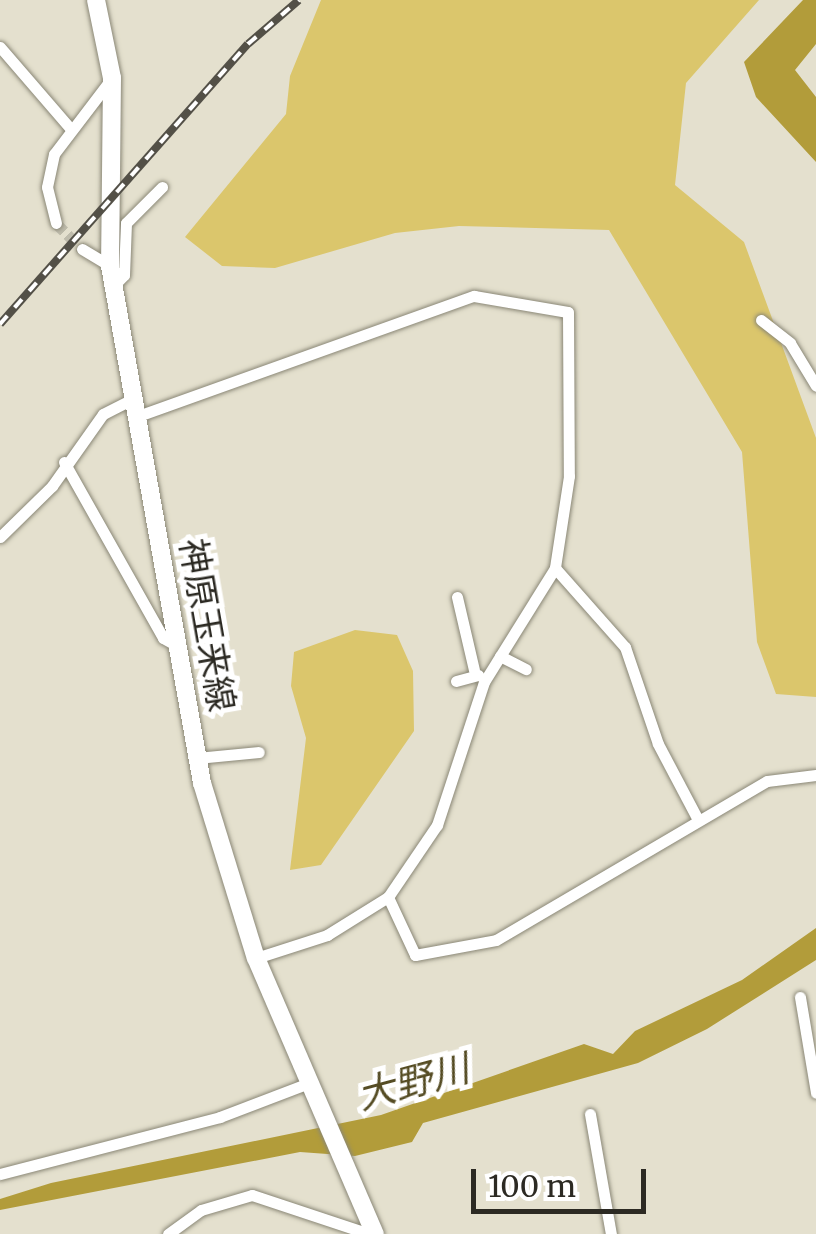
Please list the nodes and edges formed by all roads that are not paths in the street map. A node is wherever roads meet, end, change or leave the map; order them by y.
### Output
1 (96, 0) edge
2 (0, 47) edge
3 (112, 78) junction
4 (69, 127) junction
5 (162, 188) dead end
6 (56, 222) tunnel mouth
7 (82, 250) tunnel mouth
8 (110, 266) junction
9 (114, 286) junction
10 (761, 320) dead end
11 (816, 386) edge
12 (136, 407) junction
13 (64, 462) junction
14 (0, 537) edge
15 (555, 568) junction
16 (456, 597) dead end
17 (179, 648) junction
18 (500, 656) junction
19 (526, 669) dead end
20 (474, 670) junction
21 (456, 681) dead end
22 (484, 682) junction
23 (259, 752) dead end
24 (198, 758) junction
25 (816, 775) edge
26 (698, 820) junction
27 (388, 897) junction
28 (256, 958) junction
29 (800, 997) dead end
30 (311, 1082) junction
31 (816, 1093) edge
32 (590, 1114) dead end
33 (0, 1174) edge
34 (168, 1234) edge
35 (372, 1234) edge
36 (611, 1234) edge

1 - 3 main road, 神原玉来線
2 - 4 street
3 - 4 street
3 - 8 main road, 神原玉来線
4 - 6 street
5 - 9 street
7 - 8 street
8 - 9 main road, 神原玉来線
9 - 12 main road, 神原玉来線
10 - 11 street
12 - 13 street
12 - 15 street
12 - 17 main road, 神原玉来線
13 - 14 street
13 - 17 street
15 - 18 street
15 - 26 street
16 - 20 street
17 - 24 main road, 神原玉来線
18 - 19 street
18 - 22 street
20 - 21 street
20 - 22 street
22 - 27 street
23 - 24 street
24 - 28 main road, 神原玉来線
25 - 26 street
26 - 27 street
27 - 28 street
28 - 30 main road, 神原玉来線
29 - 31 street
30 - 33 street
30 - 35 main road, 神原玉来線
32 - 36 street
34 - 35 street

